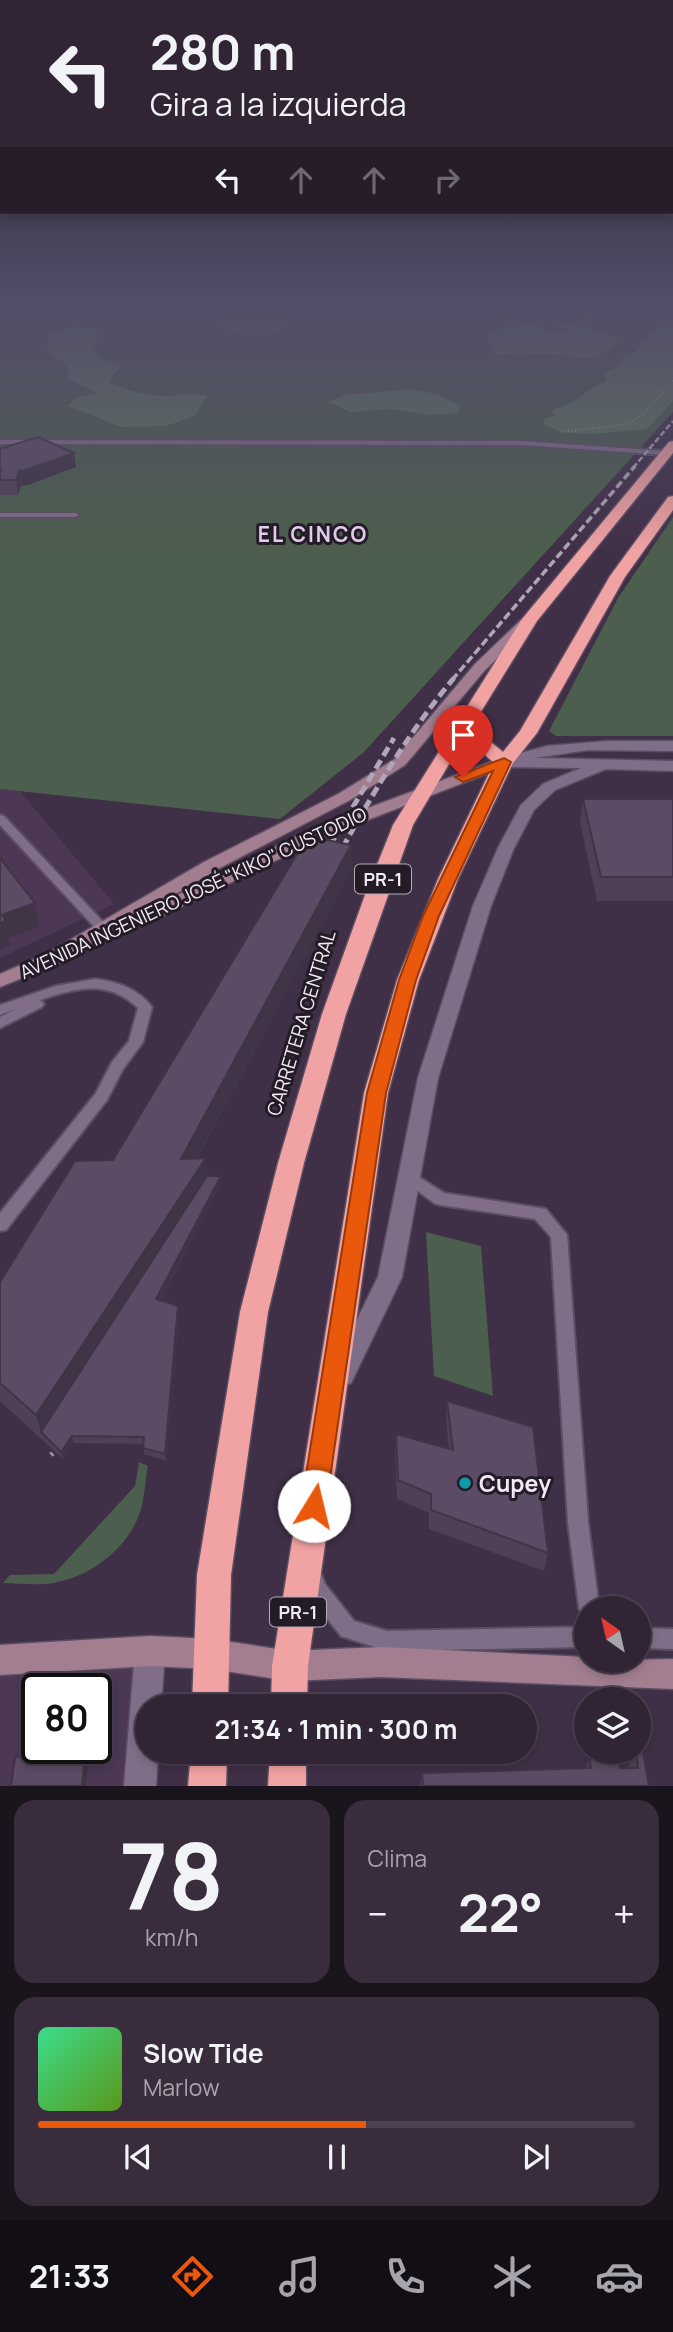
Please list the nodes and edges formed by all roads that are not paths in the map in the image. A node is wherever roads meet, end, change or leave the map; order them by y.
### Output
1 (0, 442) edge
2 (670, 449) edge
3 (673, 500) edge
4 (0, 515) edge
5 (75, 515) dead end
6 (530, 619) junction
7 (465, 724) junction
8 (673, 746) edge
9 (504, 762) junction
10 (607, 763) junction
11 (673, 766) edge
12 (421, 793) junction
13 (0, 818) edge
14 (103, 929) junction
15 (52, 959) junction
16 (0, 981) edge
17 (62, 990) junction
18 (0, 1010) edge
19 (0, 1023) edge
20 (411, 1178) junction
21 (0, 1225) edge
22 (330, 1400) junction
23 (306, 1559) junction
24 (587, 1596) edge
25 (574, 1637) edge
26 (651, 1638) edge
27 (673, 1639) edge
28 (150, 1651) junction
29 (212, 1654) junction
30 (0, 1660) edge
31 (290, 1666) junction
32 (673, 1674) edge
33 (210, 1694) edge
34 (289, 1694) edge
35 (208, 1764) edge
36 (288, 1764) edge
37 (140, 1786) edge
38 (207, 1786) edge
39 (287, 1786) edge

1 - 2 lane
2 - 6 highway, CARRETERA CENTRAL / PR-1
3 - 9 highway, PR-1
4 - 5 lane
6 - 7 highway, CARRETERA CENTRAL / PR-1
6 - 14 main road
7 - 9 highway
7 - 12 highway, CARRETERA CENTRAL / PR-1
8 - 9 street
9 - 10 street
9 - 12 main road, AVENIDA INGENIERO JOSÉ "KIKO" CUSTODIO
9 - 22 highway, PR-1
10 - 11 street
10 - 20 street
12 - 15 main road, AVENIDA INGENIERO JOSÉ "KIKO" CUSTODIO
12 - 29 highway, CARRETERA CENTRAL / PR-1
13 - 14 lane
14 - 15 main road
15 - 16 main road, AVENIDA INGENIERO JOSÉ "KIKO" CUSTODIO
17 - 18 lane
17 - 19 lane
17 - 21 lane
20 - 22 street
20 - 24 lane
22 - 23 highway, PR-1
23 - 25 lane
23 - 31 highway, PR-1
26 - 27 lane
28 - 29 main road
28 - 30 main road
28 - 37 street
29 - 31 main road
29 - 33 highway, CARRETERA CENTRAL / PR-1
31 - 32 main road
31 - 34 highway, PR-1
35 - 38 highway
36 - 39 highway

